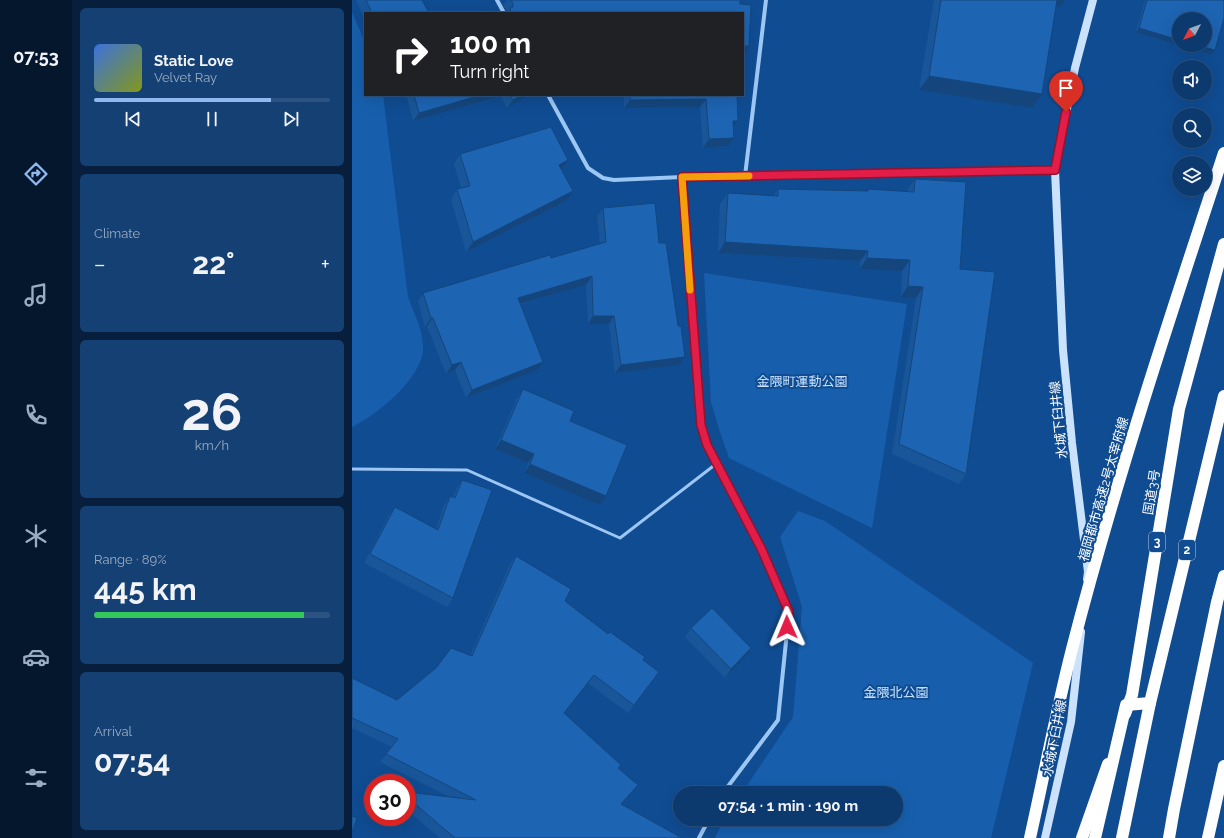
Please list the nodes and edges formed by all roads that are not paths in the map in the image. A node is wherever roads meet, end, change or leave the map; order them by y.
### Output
1 (497, 0) edge
2 (766, 0) edge
3 (1093, 0) edge
4 (503, 12) edge
5 (549, 96) edge
6 (1224, 153) edge
7 (1055, 170) junction
8 (745, 176) junction
9 (682, 177) junction
10 (1224, 244) edge
11 (1224, 396) edge
12 (716, 464) junction
13 (352, 469) edge
14 (1224, 576) edge
15 (1150, 703) junction
16 (1224, 766) edge
17 (729, 786) edge
18 (705, 826) edge
19 (699, 838) edge
20 (1030, 838) edge
21 (1045, 838) edge
22 (1082, 838) edge
23 (1096, 838) edge
24 (1122, 838) edge
25 (1169, 838) edge
26 (1208, 838) edge

1 - 4 street
2 - 8 street
3 - 7 main road, 水城下臼井線
5 - 9 street
6 - 20 highway, 福岡都市高速2号太宰府線, bridge
7 - 8 street
7 - 21 main road, 水城下臼井線
8 - 9 street
9 - 12 street
10 - 22 highway, 国道3号 / 3
11 - 15 highway, 2
12 - 13 lane
12 - 17 street
14 - 25 highway
15 - 23 highway, bridge
15 - 24 highway, 2
16 - 26 highway
18 - 19 street

